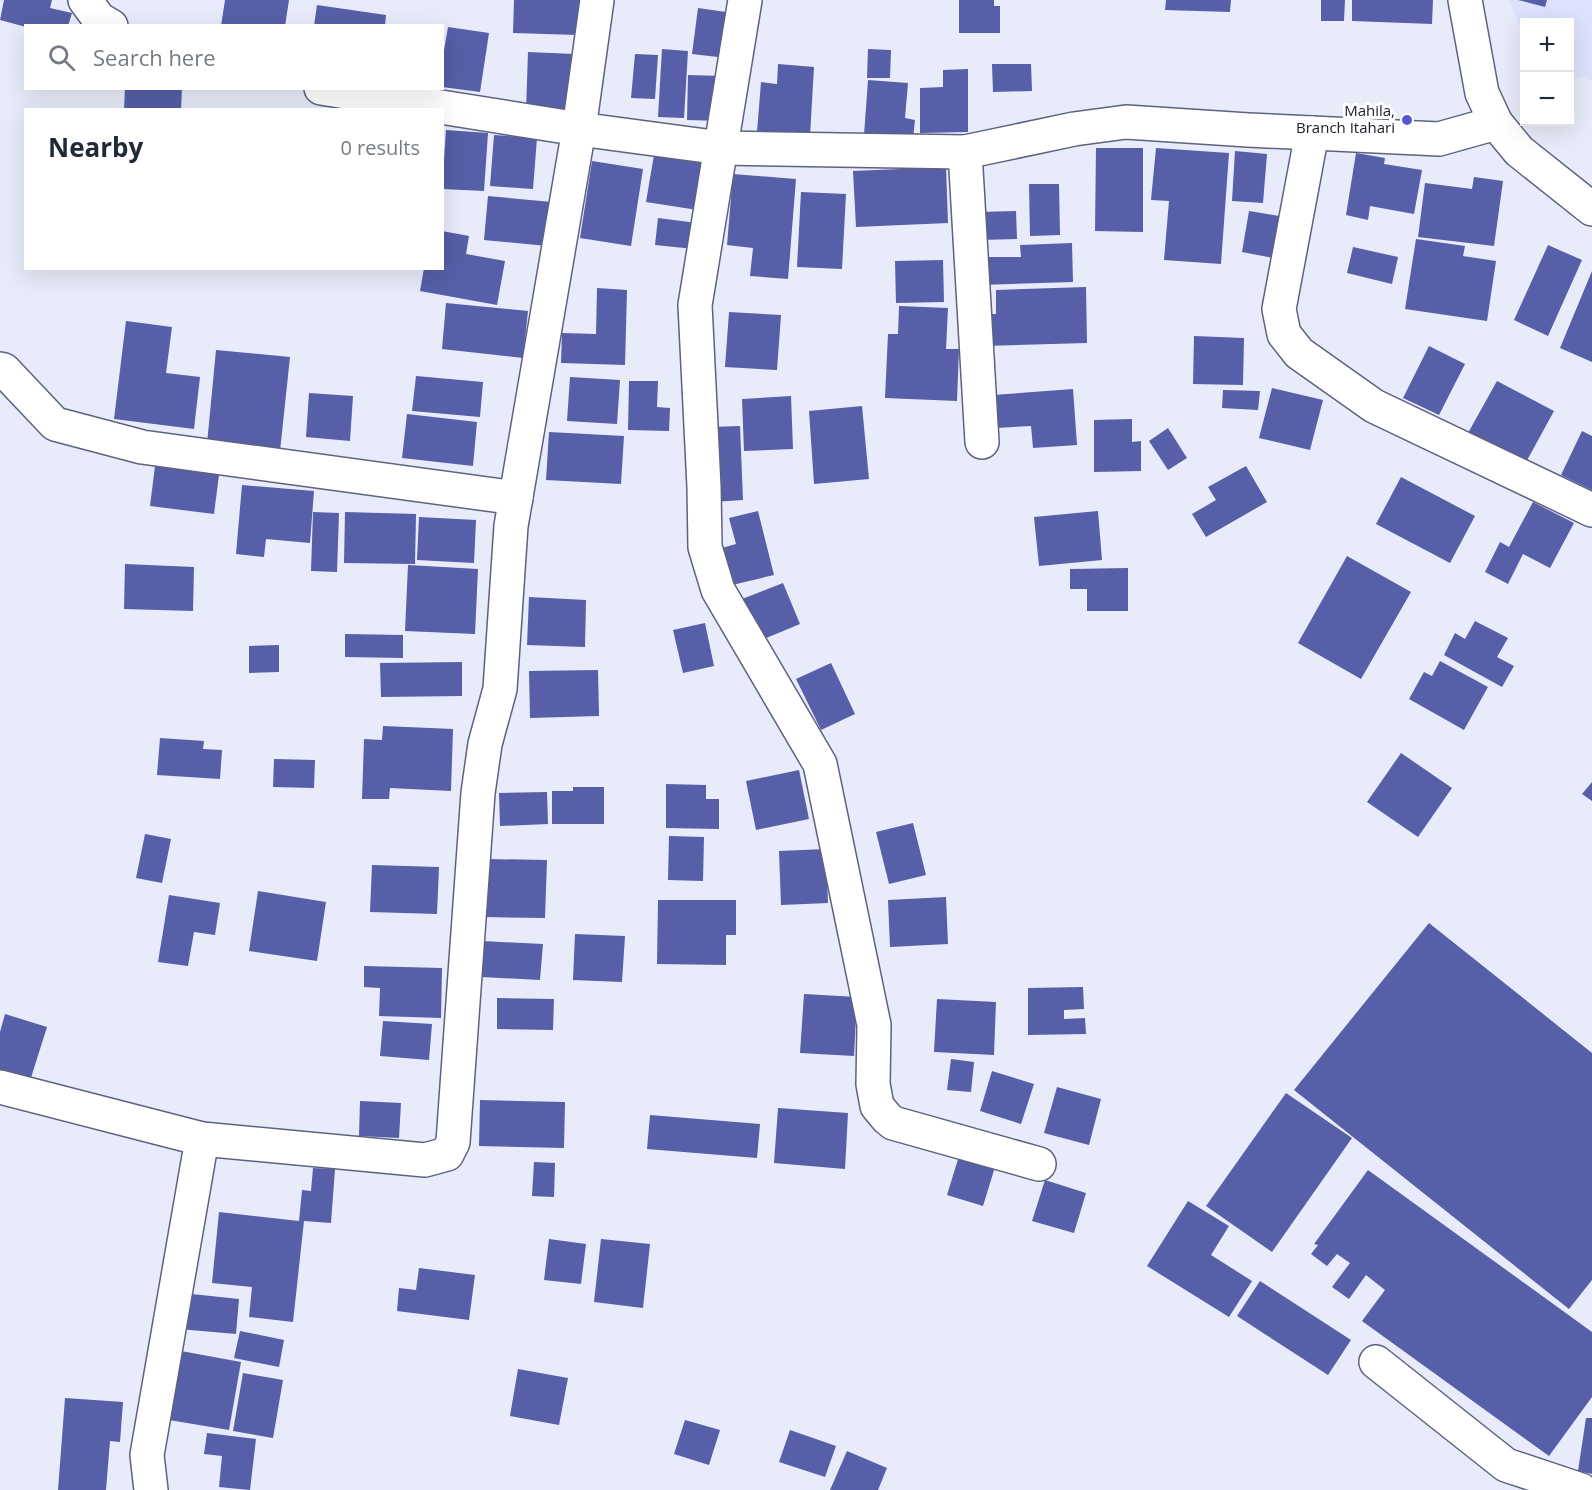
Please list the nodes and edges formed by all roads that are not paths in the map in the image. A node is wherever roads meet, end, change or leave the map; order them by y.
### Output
1 (85, 0) edge
2 (597, 0) edge
3 (745, 0) edge
4 (1465, 0) edge
5 (108, 24) edge
6 (334, 90) edge
7 (1496, 123) junction
8 (579, 129) junction
9 (1312, 133) junction
10 (721, 148) junction
11 (965, 152) junction
12 (1592, 209) edge
13 (0, 369) edge
14 (982, 442) dead end
15 (516, 498) junction
16 (1592, 510) edge
17 (0, 1087) edge
18 (202, 1139) junction
19 (1039, 1164) dead end
20 (1376, 1362) dead end
21 (151, 1490) edge
22 (1581, 1490) edge

1 - 5 street
2 - 8 street
3 - 10 street
4 - 7 street
6 - 8 street
7 - 9 street
7 - 12 street
8 - 10 street
8 - 15 street
9 - 11 street
9 - 16 street
10 - 11 street
10 - 19 street
11 - 14 street
13 - 15 street
15 - 18 street
17 - 18 street
18 - 21 street
20 - 22 street

